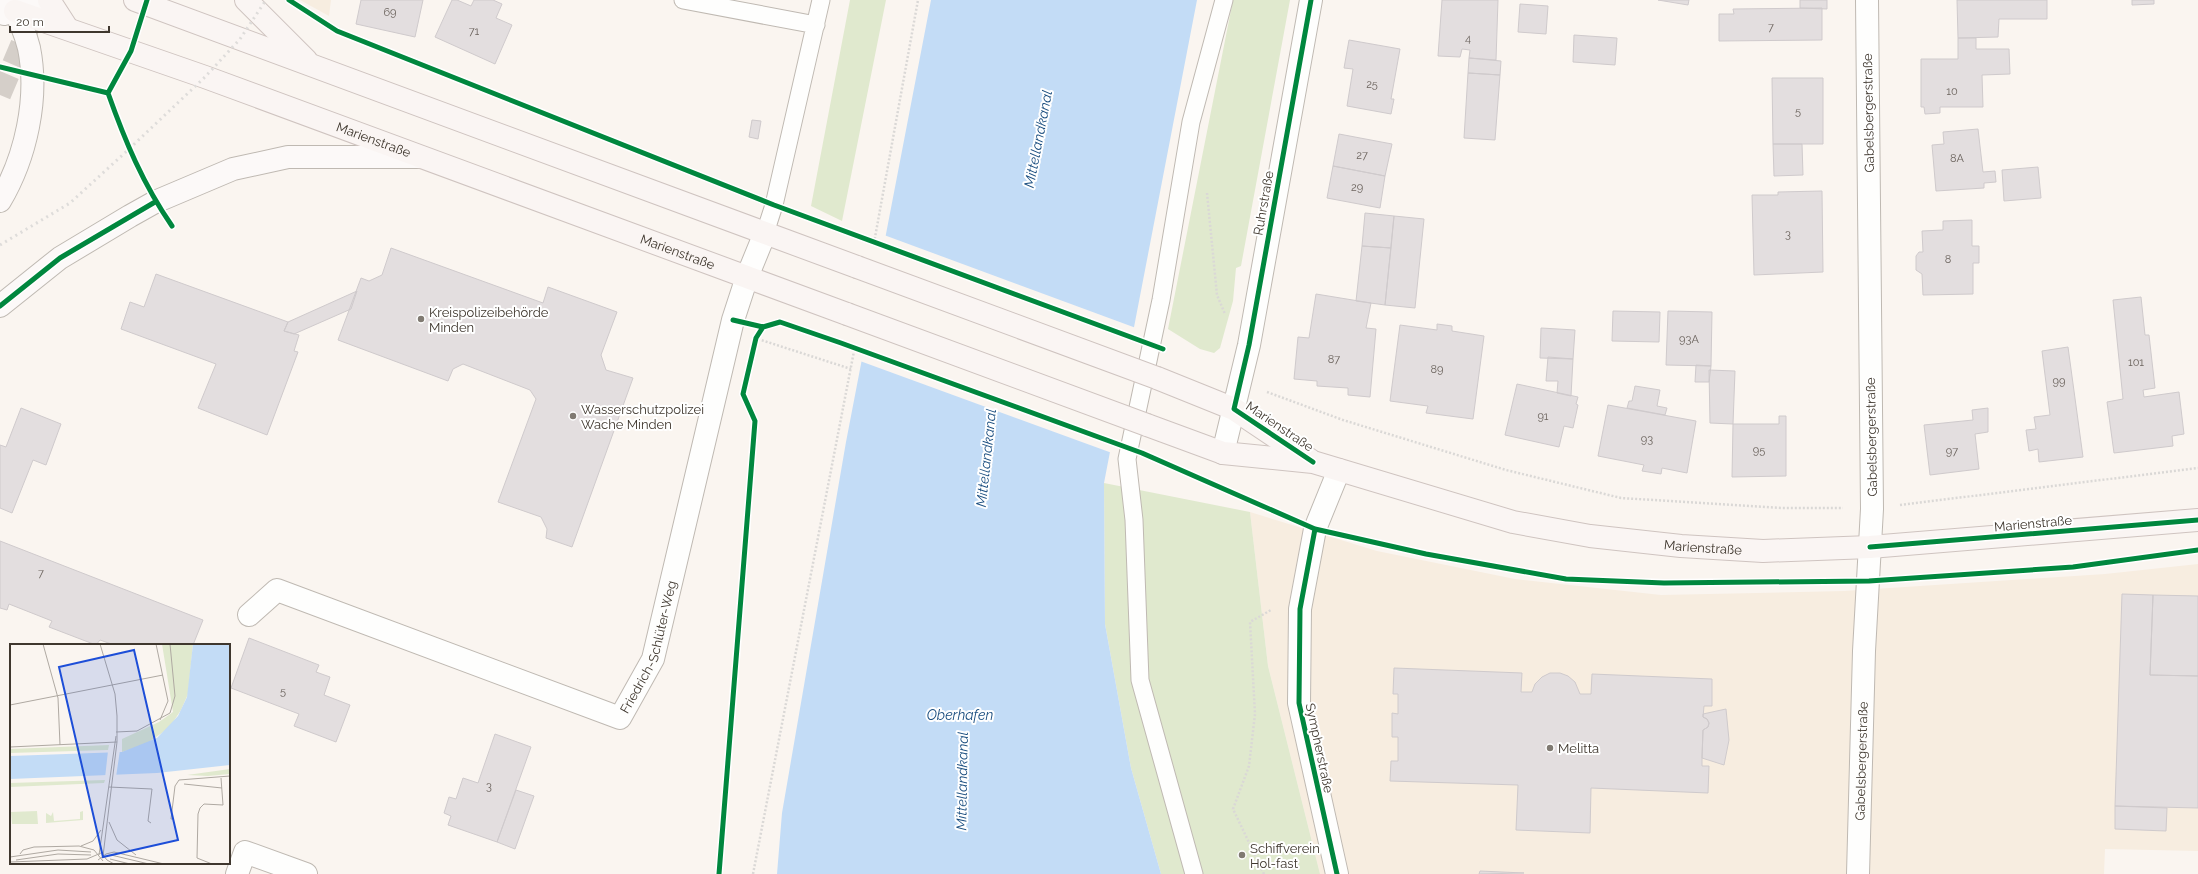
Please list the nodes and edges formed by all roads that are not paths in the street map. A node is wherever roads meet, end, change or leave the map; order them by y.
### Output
1 (49, 0) edge
2 (135, 0) edge
3 (246, 0) edge
4 (683, 0) edge
5 (821, 0) edge
6 (1224, 0) edge
7 (1311, 0) edge
8 (1867, 0) edge
9 (6, 8) edge
10 (816, 25) junction
11 (67, 28) junction
12 (313, 66) junction
13 (420, 157) junction
14 (0, 201) edge
15 (765, 234) junction
16 (747, 277) junction
17 (0, 306) edge
18 (1234, 409) junction
19 (1223, 453) junction
20 (1313, 462) junction
21 (1338, 470) junction
22 (2198, 520) edge
23 (1870, 548) junction
24 (249, 615) dead end
25 (237, 874) edge
26 (306, 874) edge
27 (1194, 874) edge
28 (1337, 874) edge
29 (1858, 874) edge

1 - 9 main road
1 - 11 main road
2 - 12 main road, Marienstraße
3 - 12 main road
4 - 10 lane
5 - 10 lane
6 - 27 lane
7 - 18 street, Ruhrstraße
8 - 23 street, Gabelsbergerstraße
9 - 11 main road, Marienstraße
9 - 14 main road
10 - 15 lane
11 - 13 main road, Marienstraße
12 - 15 main road, Marienstraße
13 - 16 main road, Marienstraße
13 - 17 main road
15 - 16 street
15 - 18 main road, Marienstraße, bridge
16 - 19 main road, Marienstraße, bridge
16 - 24 street, Friedrich-Schlüter-Weg
18 - 19 street, Ruhrstraße
18 - 20 main road, Marienstraße
19 - 20 main road, Marienstraße
20 - 21 main road, Marienstraße
21 - 23 main road, Marienstraße
21 - 28 street, Sympherstraße
22 - 23 main road, Marienstraße
23 - 29 street, Gabelsbergerstraße
25 - 26 street

